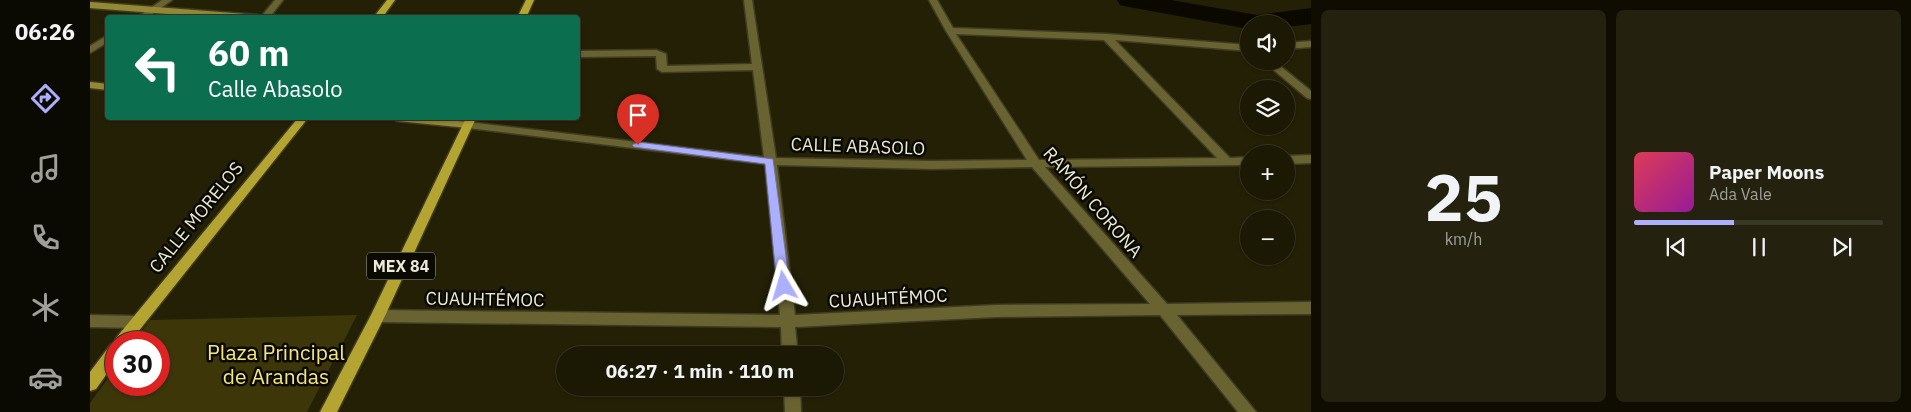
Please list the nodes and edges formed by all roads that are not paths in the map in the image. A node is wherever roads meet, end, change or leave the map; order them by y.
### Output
1 (168, 0) edge
2 (279, 0) edge
3 (391, 0) edge
4 (530, 0) edge
5 (748, 0) edge
6 (933, 0) edge
7 (90, 5) edge
8 (153, 9) junction
9 (144, 15) edge
10 (224, 15) edge
11 (266, 15) edge
12 (379, 15) edge
13 (522, 15) edge
14 (950, 32) junction
15 (1108, 37) junction
16 (105, 40) edge
17 (1311, 44) edge
18 (1295, 45) edge
19 (1240, 47) edge
20 (90, 50) edge
21 (580, 54) edge
22 (757, 67) junction
23 (1279, 70) edge
24 (90, 85) edge
25 (105, 87) edge
26 (1311, 96) edge
27 (301, 120) edge
28 (445, 120) edge
29 (469, 121) edge
30 (1311, 159) edge
31 (1295, 160) edge
32 (770, 161) junction
33 (1240, 161) edge
34 (1228, 162) junction
35 (1034, 163) junction
36 (1311, 308) edge
37 (1164, 310) junction
38 (378, 316) junction
39 (90, 321) edge
40 (788, 321) junction
41 (136, 322) junction
42 (129, 331) edge
43 (789, 346) edge
44 (105, 364) edge
45 (90, 384) edge
46 (792, 396) edge
47 (328, 412) edge
48 (793, 412) edge
49 (1248, 412) edge

1 - 8 street
2 - 11 street
3 - 12 main road
4 - 13 main road
5 - 22 street
6 - 14 street, RAMÓN CORONA
7 - 8 main road
8 - 9 street
8 - 10 main road
14 - 15 street
14 - 35 street, RAMÓN CORONA
15 - 19 street
15 - 34 street
16 - 20 street
17 - 18 street
21 - 22 street
22 - 32 street
23 - 26 street
24 - 25 main road
27 - 41 main road, CALLE MORELOS
28 - 29 main road
29 - 32 street, CALLE ABASOLO
29 - 38 main road, MEX 84
30 - 31 street
32 - 35 street, CALLE ABASOLO
32 - 40 street
33 - 34 street, CALLE ABASOLO
34 - 35 street, CALLE ABASOLO
35 - 37 street, RAMÓN CORONA
36 - 37 street, CUAUHTÉMOC
37 - 40 street, CUAUHTÉMOC
37 - 49 street, RAMÓN CORONA
38 - 40 street, CUAUHTÉMOC
38 - 47 main road, MEX 84
39 - 41 street
40 - 43 street
41 - 42 main road, CALLE MORELOS
44 - 45 main road
46 - 48 street

